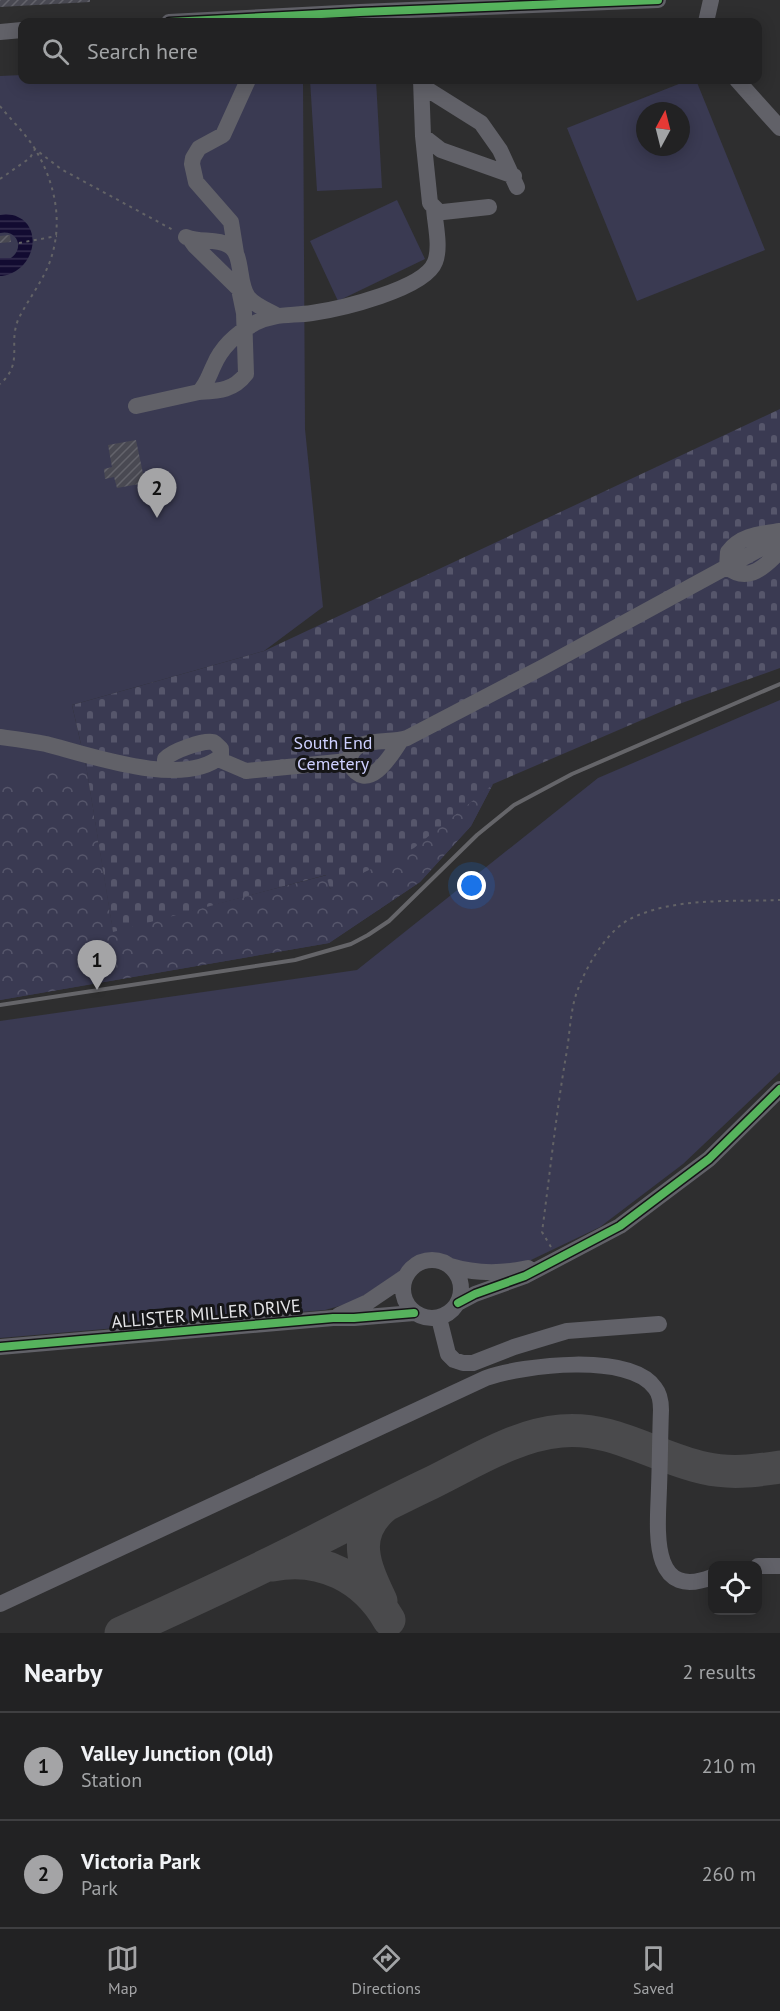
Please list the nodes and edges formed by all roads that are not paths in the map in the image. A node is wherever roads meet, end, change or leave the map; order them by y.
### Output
1 (658, 0) edge
2 (711, 0) edge
3 (359, 6) edge
4 (420, 16) edge
5 (216, 18) edge
6 (706, 18) edge
7 (18, 30) edge
8 (0, 32) edge
9 (246, 84) edge
10 (422, 84) edge
11 (423, 84) edge
12 (741, 84) edge
13 (780, 128) edge
14 (423, 136) junction
15 (489, 207) dead end
16 (434, 208) junction
17 (236, 253) junction
18 (276, 315) junction
19 (243, 330) junction
20 (199, 392) junction
21 (136, 406) dead end
22 (780, 531) edge
23 (780, 538) edge
24 (780, 551) edge
25 (727, 567) junction
26 (0, 737) edge
27 (401, 740) junction
28 (348, 761) junction
29 (780, 1089) edge
30 (558, 1260) junction
31 (450, 1266) junction
32 (405, 1277) junction
33 (458, 1303) junction
34 (414, 1313) junction
35 (333, 1318) junction
36 (439, 1318) junction
37 (659, 1324) dead end
38 (0, 1347) edge
39 (762, 1566) edge
40 (780, 1566) edge
41 (708, 1578) edge
42 (0, 1604) edge

1 - 4 street
2 - 6 street
3 - 4 street
3 - 5 street
7 - 8 street
9 - 17 street
10 - 14 street
11 - 14 street
12 - 13 street
14 - 16 street
15 - 16 street
16 - 18 street
17 - 18 street
17 - 19 street
18 - 19 street
19 - 20 street
19 - 20 street
20 - 21 street
22 - 25 street
23 - 25 street
24 - 25 street
25 - 27 street
26 - 28 street
27 - 28 street
27 - 28 street
29 - 30 street
30 - 31 street
30 - 33 street
31 - 32 street
31 - 33 street
32 - 34 street
32 - 35 street, ALLISTER MILLER DRIVE
33 - 36 street
34 - 35 street, ALLISTER MILLER DRIVE
34 - 36 street
35 - 38 street, ALLISTER MILLER DRIVE
36 - 37 street
39 - 40 street
41 - 42 street

